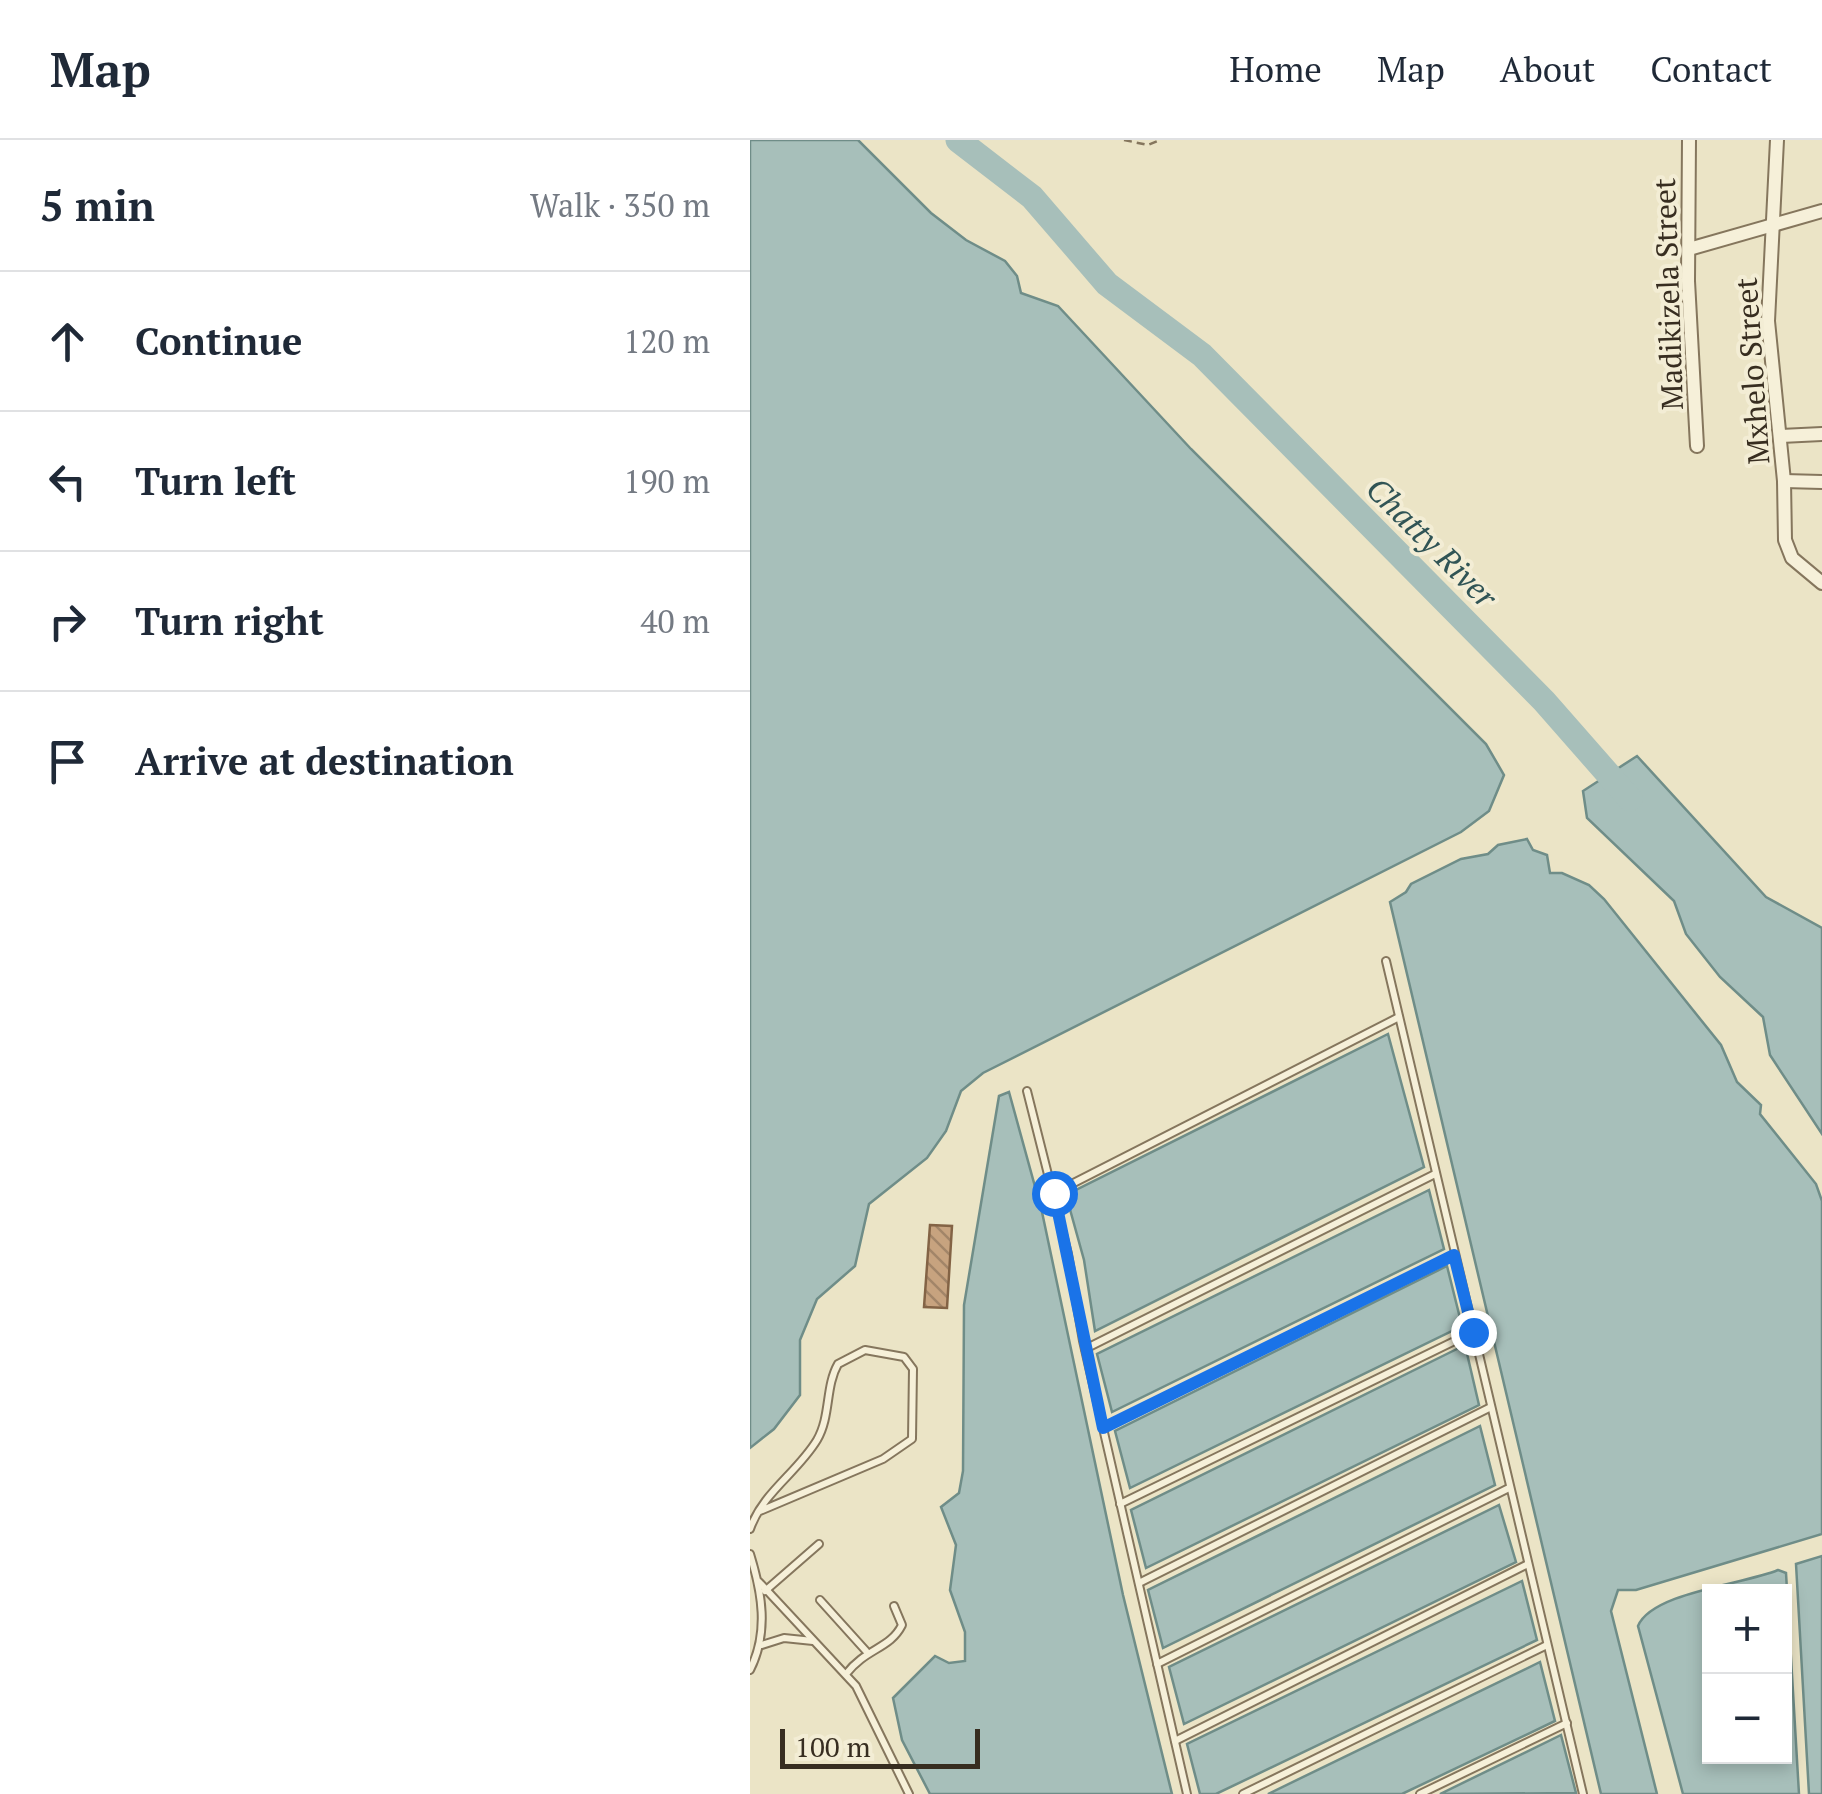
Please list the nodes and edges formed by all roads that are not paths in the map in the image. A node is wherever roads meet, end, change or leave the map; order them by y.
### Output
1 (1689, 140) edge
2 (1777, 140) edge
3 (1822, 211) edge
4 (1772, 223) junction
5 (1690, 249) junction
6 (1822, 434) edge
7 (1780, 436) junction
8 (1698, 446) dead end
9 (1784, 482) junction
10 (1822, 482) edge
11 (1822, 583) edge
12 (1386, 961) dead end
13 (1399, 1016) junction
14 (1027, 1091) dead end
15 (1435, 1174) junction
16 (1054, 1193) junction
17 (1454, 1255) junction
18 (1473, 1332) junction
19 (1085, 1349) junction
20 (1490, 1407) junction
21 (1103, 1428) junction
22 (1510, 1487) junction
23 (1120, 1504) junction
24 (760, 1511) junction
25 (750, 1529) edge
26 (819, 1544) dead end
27 (750, 1554) edge
28 (1528, 1564) junction
29 (759, 1582) junction
30 (1138, 1583) junction
31 (766, 1591) junction
32 (820, 1600) dead end
33 (894, 1606) dead end
34 (813, 1642) junction
35 (761, 1645) junction
36 (1547, 1645) junction
37 (866, 1651) junction
38 (1157, 1664) junction
39 (750, 1670) edge
40 (846, 1674) junction
41 (1567, 1723) junction
42 (1175, 1741) junction
43 (909, 1794) edge
44 (1187, 1794) edge
45 (1243, 1794) edge
46 (1420, 1794) edge
47 (1584, 1794) edge

1 - 5 street, Madikizela Street
2 - 4 street, Mxhelo Street
3 - 4 street
4 - 5 street
4 - 7 street, Mxhelo Street
5 - 8 street, Madikizela Street
6 - 7 street
7 - 9 street, Mxhelo Street
9 - 10 street
9 - 11 street, Mxhelo Street
12 - 13 lane
13 - 15 lane
13 - 16 lane
14 - 16 lane
15 - 17 lane
15 - 19 lane
16 - 19 lane
17 - 18 lane
17 - 21 lane
18 - 20 lane
18 - 23 lane
19 - 21 lane
20 - 22 lane
20 - 30 lane
21 - 23 lane
22 - 28 lane
22 - 38 lane
23 - 30 lane
24 - 24 lane
24 - 25 lane
26 - 31 lane
27 - 29 lane
28 - 36 lane
28 - 42 lane
29 - 31 lane
29 - 35 lane
30 - 38 lane
31 - 34 lane
32 - 37 lane
33 - 37 lane
34 - 35 lane
34 - 40 lane
35 - 39 lane
36 - 41 lane
36 - 45 lane
37 - 40 lane
38 - 42 lane
40 - 43 lane
41 - 46 lane
41 - 47 lane
42 - 44 lane

